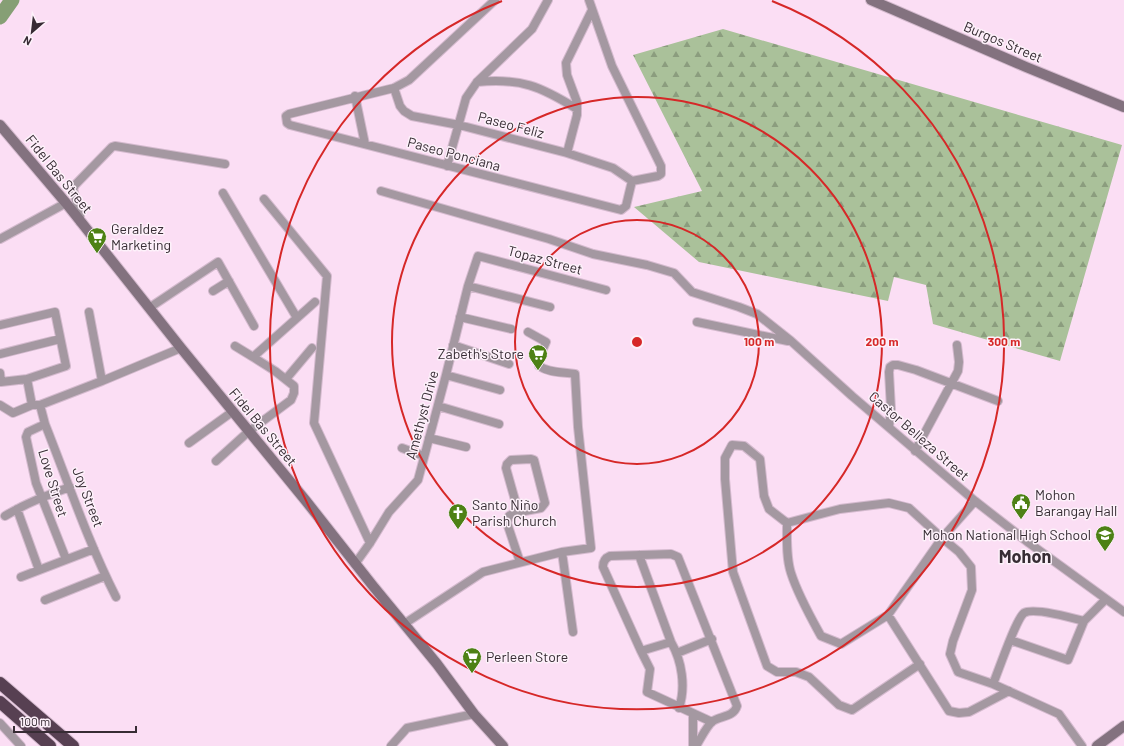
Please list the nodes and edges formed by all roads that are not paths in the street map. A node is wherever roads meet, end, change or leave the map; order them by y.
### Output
1 (495, 0) edge
2 (548, 0) edge
3 (589, 0) edge
4 (871, 0) edge
5 (592, 10) junction
6 (477, 82) junction
7 (394, 88) junction
8 (355, 96) junction
9 (1124, 107) edge
10 (577, 109) junction
11 (459, 125) junction
12 (0, 126) edge
13 (365, 144) junction
14 (567, 153) junction
15 (225, 164) dead end
16 (447, 166) junction
17 (632, 181) junction
18 (381, 191) dead end
19 (223, 193) dead end
20 (264, 199) dead end
21 (66, 203) junction
22 (80, 222) junction
23 (0, 239) edge
24 (478, 256) joint
25 (229, 281) junction
26 (468, 286) junction
27 (606, 290) dead end
28 (213, 291) dead end
29 (315, 302) dead end
30 (550, 307) dead end
31 (149, 308) junction
32 (88, 312) dead end
33 (460, 317) junction
34 (297, 318) junction
35 (697, 322) dead end
36 (0, 325) edge
37 (254, 326) dead end
38 (510, 329) dead end
39 (528, 332) dead end
40 (60, 339) junction
41 (791, 341) junction
42 (453, 345) junction
43 (957, 345) dead end
44 (235, 346) dead end
45 (181, 348) junction
46 (312, 348) dead end
47 (0, 354) edge
48 (253, 357) junction
49 (509, 364) dead end
50 (0, 373) edge
51 (446, 375) junction
52 (27, 379) junction
53 (286, 379) junction
54 (102, 381) junction
55 (951, 384) junction
56 (500, 390) dead end
57 (998, 402) dead end
58 (0, 404) edge
59 (36, 405) junction
60 (438, 406) junction
61 (232, 412) junction
62 (45, 424) junction
63 (499, 424) dead end
64 (889, 427) junction
65 (248, 432) junction
66 (429, 438) junction
67 (189, 443) dead end
68 (466, 447) dead end
69 (402, 448) dead end
70 (915, 451) junction
71 (424, 456) junction
72 (216, 461) dead end
73 (70, 487) junction
74 (42, 497) junction
75 (975, 501) junction
76 (17, 509) junction
77 (514, 513) junction
78 (5, 516) dead end
79 (787, 523) junction
80 (942, 538) junction
81 (370, 544) junction
82 (94, 549) junction
83 (562, 552) junction
84 (639, 555) junction
85 (66, 559) junction
86 (520, 562) junction
87 (355, 564) junction
88 (39, 570) junction
89 (105, 576) junction
90 (21, 577) dead end
91 (116, 597) dead end
92 (45, 600) dead end
93 (1103, 602) dead end
94 (1124, 612) edge
95 (888, 615) junction
96 (1084, 621) junction
97 (404, 624) junction
98 (573, 632) dead end
99 (712, 639) junction
100 (1010, 640) junction
101 (671, 642) junction
102 (641, 651) junction
103 (677, 653) junction
104 (920, 664) junction
105 (0, 683) edge
106 (993, 684) junction
107 (1009, 691) junction
108 (0, 702) edge
109 (679, 708) junction
110 (474, 714) junction
111 (693, 714) junction
112 (712, 722) junction
113 (0, 723) edge
114 (1124, 726) edge
115 (21, 746) edge
116 (50, 746) edge
117 (73, 746) edge
118 (391, 746) edge
119 (503, 746) edge
120 (694, 746) edge
121 (1082, 746) edge
122 (1097, 746) edge

1 - 7 street
2 - 6 street
3 - 5 street
4 - 9 street, Burgos Street
5 - 10 street
5 - 17 street
6 - 10 street
6 - 11 street
7 - 8 street
7 - 11 street, Paseo Feliz
8 - 13 street
8 - 13 street, Paseo Ponciana
10 - 14 street
11 - 14 street, Paseo Feliz
11 - 16 street
12 - 21 street, Fidel Bas Street
13 - 16 street, Paseo Ponciana
14 - 17 street, Paseo Feliz
15 - 22 street
16 - 17 street, Paseo Ponciana
18 - 41 street, Castor Belleza Street
19 - 34 street
20 - 81 street
21 - 22 street, Fidel Bas Street
21 - 23 street
22 - 31 street, Fidel Bas Street
24 - 26 street, Amethyst Drive
24 - 27 street, Topaz Street
25 - 28 street
25 - 31 street
25 - 37 street
26 - 30 street
26 - 33 street, Amethyst Drive
29 - 34 street
31 - 45 street, Fidel Bas Street
32 - 54 street
33 - 38 street
33 - 42 street, Amethyst Drive
34 - 48 street
35 - 41 street
36 - 40 street
39 - 83 street
40 - 47 street
40 - 52 street
41 - 64 street, Castor Belleza Street
42 - 49 street
42 - 51 street, Amethyst Drive
43 - 55 street
44 - 48 street
45 - 54 street
45 - 61 street, Fidel Bas Street
46 - 53 street
48 - 53 street
50 - 52 street
51 - 56 street
51 - 60 street, Amethyst Drive
52 - 59 street, Joy Street
53 - 65 street
54 - 59 street
55 - 57 street
55 - 64 street
55 - 70 street
58 - 59 street
59 - 62 street, Joy Street
60 - 63 street
60 - 66 street, Amethyst Drive
61 - 65 street, Fidel Bas Street
61 - 67 street
62 - 73 street, Joy Street
62 - 74 street, Love Street
64 - 70 street, Castor Belleza Street
65 - 72 street
65 - 87 street, Fidel Bas Street
66 - 68 street
66 - 71 street, Amethyst Drive
69 - 71 street
70 - 75 street, Castor Belleza Street
71 - 81 street, Amethyst Drive
73 - 74 street
73 - 82 street, Joy Street
74 - 76 street
74 - 85 street, Love Street
75 - 80 street
75 - 94 street, Castor Belleza Street
76 - 78 street
76 - 88 street
77 - 77 street
77 - 86 street
79 - 80 street
79 - 95 street
79 - 104 street
80 - 95 street
80 - 106 street
81 - 87 street, Amethyst Drive
82 - 85 street
82 - 89 street, Joy Street
83 - 86 street
83 - 98 street
84 - 99 street
84 - 101 street
84 - 102 street
85 - 88 street
86 - 97 street
87 - 97 street, Fidel Bas Street
88 - 90 street
89 - 91 street, Joy Street
89 - 92 street
93 - 96 street
95 - 104 street
96 - 100 street
96 - 100 street
97 - 110 street, Fidel Bas Street
99 - 103 street
99 - 112 street
100 - 106 street
101 - 102 street
101 - 103 street
102 - 109 street
103 - 109 street
104 - 107 street
105 - 117 highway
106 - 107 street
107 - 121 street
108 - 116 highway
109 - 111 street
110 - 118 street
110 - 119 street, Fidel Bas Street
111 - 112 street
111 - 120 street
112 - 120 street
113 - 115 street
114 - 122 street

